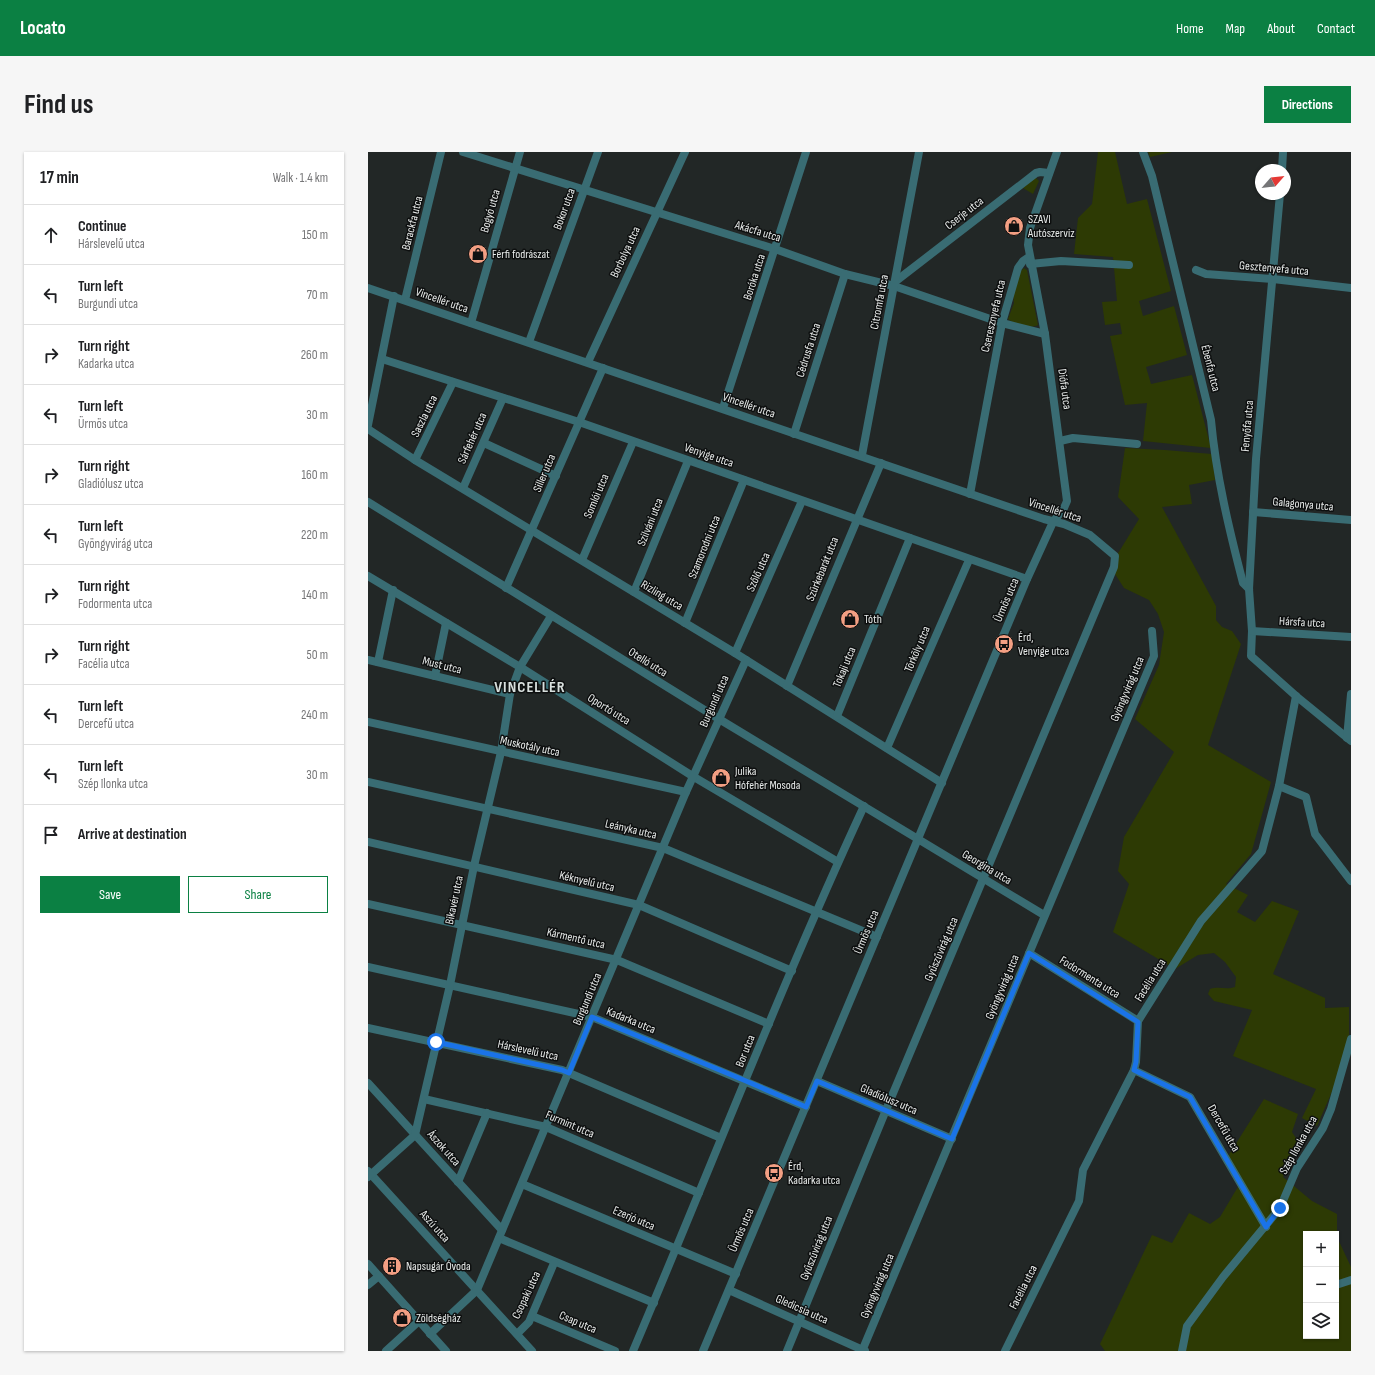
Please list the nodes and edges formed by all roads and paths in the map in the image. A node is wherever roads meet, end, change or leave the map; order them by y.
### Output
1 (441, 152) edge
2 (463, 152) edge
3 (520, 152) edge
4 (598, 152) edge
5 (684, 152) edge
6 (806, 152) edge
7 (919, 152) edge
8 (1057, 152) edge
9 (1143, 152) edge
10 (1283, 152) edge
11 (1282, 164) edge
12 (515, 168) junction
13 (1049, 174) junction
14 (584, 190) junction
15 (1280, 200) edge
16 (657, 212) junction
17 (775, 249) junction
18 (1030, 260) junction
19 (1129, 265) dead end
20 (1196, 270) dead end
21 (845, 274) junction
22 (1273, 279) junction
23 (895, 284) junction
24 (368, 288) edge
25 (1351, 288) edge
26 (394, 296) junction
27 (405, 300) junction
28 (471, 323) junction
29 (1002, 323) junction
30 (1045, 334) junction
31 (529, 342) junction
32 (382, 359) junction
33 (588, 362) junction
34 (603, 368) junction
35 (453, 382) junction
36 (503, 398) junction
37 (723, 408) junction
38 (579, 422) junction
39 (368, 425) edge
40 (368, 429) edge
41 (794, 434) junction
42 (1060, 441) junction
43 (633, 442) junction
44 (484, 443) junction
45 (1137, 444) dead end
46 (862, 455) junction
47 (415, 460) junction
48 (688, 461) junction
49 (881, 463) junction
50 (556, 476) junction
51 (744, 480) junction
52 (463, 488) junction
53 (970, 494) junction
54 (802, 501) junction
55 (368, 502) edge
56 (1253, 512) junction
57 (856, 519) junction
58 (1351, 520) edge
59 (1053, 522) junction
60 (532, 530) junction
61 (910, 538) junction
62 (1115, 556) joint
63 (582, 560) junction
64 (969, 560) junction
65 (368, 576) edge
66 (1028, 579) junction
67 (506, 588) junction
68 (1249, 589) junction
69 (393, 590) junction
70 (634, 592) junction
71 (551, 616) junction
72 (446, 623) junction
73 (686, 623) junction
74 (1152, 631) dead end
75 (1252, 631) junction
76 (1351, 637) edge
77 (735, 653) junction
78 (368, 660) edge
79 (746, 660) junction
80 (378, 662) junction
81 (520, 667) junction
82 (435, 676) junction
83 (787, 686) junction
84 (510, 694) junction
85 (1351, 694) edge
86 (1296, 696) junction
87 (837, 716) junction
88 (719, 719) junction
89 (368, 722) edge
90 (1349, 739) edge
91 (887, 748) junction
92 (501, 752) junction
93 (694, 777) junction
94 (368, 782) edge
95 (942, 783) junction
96 (1279, 786) junction
97 (686, 792) junction
98 (864, 806) junction
99 (488, 809) junction
100 (917, 840) junction
101 (368, 842) edge
102 (663, 848) junction
103 (838, 862) junction
104 (474, 866) junction
105 (983, 878) junction
106 (1351, 881) edge
107 (368, 904) edge
108 (639, 905) junction
109 (816, 913) junction
110 (1044, 915) junction
111 (461, 924) junction
112 (877, 937) junction
113 (1029, 953) junction
114 (617, 960) junction
115 (368, 967) edge
116 (792, 971) junction
117 (450, 985) junction
118 (592, 1017) junction
119 (1138, 1022) junction
120 (769, 1024) junction
121 (368, 1028) edge
122 (1351, 1040) edge
123 (436, 1042) junction
124 (1134, 1070) junction
125 (569, 1073) junction
126 (746, 1081) junction
127 (817, 1081) junction
128 (368, 1082) edge
129 (424, 1099) junction
130 (806, 1107) junction
131 (886, 1110) junction
132 (487, 1113) junction
133 (546, 1127) junction
134 (415, 1134) junction
135 (721, 1138) junction
136 (952, 1139) junction
137 (369, 1174) edge
138 (458, 1182) junction
139 (522, 1184) junction
140 (699, 1193) junction
141 (1266, 1227) junction
142 (501, 1234) junction
143 (676, 1250) junction
144 (554, 1263) junction
145 (368, 1264) edge
146 (736, 1274) junction
147 (379, 1276) junction
148 (1351, 1280) edge
149 (1339, 1284) edge
150 (368, 1285) edge
151 (476, 1290) junction
152 (729, 1290) junction
153 (654, 1303) junction
154 (532, 1316) junction
155 (419, 1321) junction
156 (800, 1321) junction
157 (430, 1334) junction
158 (517, 1334) junction
159 (386, 1351) edge
160 (446, 1351) edge
161 (532, 1351) edge
162 (615, 1351) edge
163 (633, 1351) edge
164 (703, 1351) edge
165 (787, 1351) edge
166 (863, 1351) edge
167 (1005, 1351) edge
168 (1182, 1351) edge

1 - 27 street, Barackfa utca
2 - 12 street, Akácfa utca
3 - 12 street, Bogyó utca
4 - 14 street, Bokor utca
5 - 16 street, Borbolya utca
6 - 17 street, Boróka utca
7 - 23 street, Citromfa utca
8 - 13 street
9 - 68 street, Ébenfa utca
10 - 11 street
12 - 14 street, Akácfa utca
12 - 28 street, Bogyó utca
13 - 18 street
13 - 23 street, Cserje utca
14 - 16 street, Akácfa utca
14 - 31 street, Bokor utca
15 - 22 street, Fenyőfa utca
16 - 17 street, Akácfa utca
16 - 33 street, Borbolya utca
17 - 21 street, Akácfa utca
17 - 37 street, Boróka utca
18 - 19 street
18 - 29 street, Cseresznyefa utca
18 - 30 street, Diófa utca
20 - 22 street, Gesztenyefa utca
21 - 23 street, Akácfa utca
21 - 41 street, Cédrusfa utca
22 - 25 street, Gesztenyefa utca
22 - 56 street, Fenyőfa utca
23 - 29 street, Akácfa utca
23 - 46 street, Citromfa utca
24 - 26 street, Vincellér utca
26 - 27 street, Vincellér utca
26 - 32 street
27 - 28 street, Vincellér utca
28 - 31 street, Vincellér utca
29 - 30 street, Akácfa utca
29 - 53 street, Cseresznyefa utca
30 - 42 street, Diófa utca
31 - 33 street, Vincellér utca
32 - 35 street, Venyige utca
32 - 39 street
33 - 34 street, Vincellér utca
34 - 37 street, Vincellér utca
34 - 38 street, Siller utca
35 - 36 street, Venyige utca
35 - 47 street, Saszla utca
36 - 38 street, Venyige utca
36 - 44 street, Sárfehér utca
37 - 41 street, Vincellér utca
38 - 43 street, Venyige utca
38 - 50 street, Siller utca
40 - 47 street, Rizling utca
41 - 46 street, Vincellér utca
42 - 45 street
42 - 59 street, Diófa utca
43 - 48 street, Venyige utca
43 - 63 street, Somlói utca
44 - 50 street
44 - 52 street, Sárfehér utca
46 - 49 street, Vincellér utca
47 - 52 street, Rizling utca
48 - 51 street, Venyige utca
48 - 70 street, Szilváni utca
49 - 53 street, Vincellér utca
49 - 57 street, Szürkebarát utca
50 - 60 street, Siller utca
51 - 54 street, Venyige utca
51 - 73 street, Szamorodni utca
52 - 60 street, Rizling utca
53 - 59 street, Vincellér utca
54 - 57 street, Venyige utca
54 - 77 street, Szőlő utca
55 - 67 street, Otelló utca
56 - 58 street, Galagonya utca
56 - 68 street, Fenyőfa utca
57 - 61 street, Venyige utca
57 - 83 street, Szürkebarát utca
59 - 62 street, Vincellér utca
59 - 66 street, Ürmös utca
60 - 63 street, Rizling utca
60 - 67 street, Siller utca
61 - 64 street, Venyige utca
61 - 87 street, Tokaji utca
62 - 105 street, Gyűszűvirág utca
63 - 70 street, Rizling utca
64 - 66 street, Venyige utca
64 - 91 street, Törköly utca
65 - 69 street, Oportó utca
66 - 95 street, Ürmös utca
67 - 71 street, Otelló utca
68 - 75 street, Fenyőfa utca
69 - 72 street, Oportó utca
69 - 80 street
70 - 73 street, Rizling utca
71 - 81 street, Bikavér utca
71 - 88 street, Otelló utca
72 - 81 street, Oportó utca
72 - 82 street
73 - 77 street, Rizling utca
74 - 110 street, Gyöngyvirág utca
75 - 76 street, Hársfa utca
75 - 86 street, Fenyőfa utca
77 - 79 street, Rizling utca
78 - 80 street, Must utca
79 - 83 street, Rizling utca
79 - 88 street, Burgundi utca
80 - 82 street, Must utca
81 - 84 street, Bikavér utca
81 - 93 street, Oportó utca
82 - 84 street, Must utca
83 - 87 street, Rizling utca
84 - 92 street, Bikavér utca
85 - 90 street
86 - 90 street
86 - 96 street, Facélia utca
87 - 91 street, Rizling utca
88 - 93 street, Burgundi utca
88 - 98 street, Otelló utca
89 - 92 street, Muskotály utca
91 - 95 street, Rizling utca
92 - 97 street, Muskotály utca
92 - 99 street, Bikavér utca
93 - 97 street, Burgundi utca
93 - 103 street, Oportó utca
94 - 99 street, Leányka utca
95 - 100 street, Ürmös utca
96 - 106 street
96 - 119 street, Facélia utca
97 - 102 street, Burgundi utca
98 - 100 street, Otelló utca
98 - 103 street, Bor utca
99 - 102 street, Leányka utca
99 - 104 street, Bikavér utca
100 - 105 street, Georgina utca
100 - 112 street, Ürmös utca
101 - 104 street, Kéknyelű utca
102 - 108 street, Burgundi utca
102 - 109 street, Leányka utca
103 - 109 street, Bor utca
104 - 108 street, Kéknyelű utca
104 - 111 street, Bikavér utca
105 - 110 street, Georgina utca
105 - 131 street, Gyűszűvirág utca
107 - 111 street, Kármentő utca
108 - 114 street, Burgundi utca
108 - 116 street, Kéknyelű utca
109 - 112 street, Leányka utca
109 - 116 street, Bor utca
110 - 113 street, Gyöngyvirág utca
111 - 114 street, Kármentő utca
111 - 117 street, Bikavér utca
112 - 127 street, Ürmös utca
113 - 119 street, Fodormenta utca
113 - 136 street, Gyöngyvirág utca
114 - 118 street, Burgundi utca
114 - 120 street, Kármentő utca
115 - 117 street, Kadarka utca
116 - 120 street, Bor utca
117 - 118 street, Kadarka utca
117 - 123 street, Bikavér utca
118 - 125 street, Burgundi utca
118 - 126 street, Kadarka utca
119 - 124 street, Facélia utca
120 - 126 street, Bor utca
121 - 123 street, Hárslevelű utca
122 - 141 street, Szép Ilonka utca
123 - 125 street, Hárslevelű utca
123 - 129 street, Bikavér utca
124 - 141 street, Dercefű utca
124 - 167 street, Facélia utca
125 - 133 street, Burgundi utca
125 - 135 street, Hárslevelű utca
126 - 130 street, Kadarka utca
126 - 135 street, Bor utca
127 - 130 street, Ürmös utca
127 - 131 street, Gladiólusz utca
128 - 134 street, Ászok utca
129 - 132 street, Furmint utca
129 - 134 street, Bikavér utca
130 - 146 street, Ürmös utca
131 - 136 street, Gladiólusz utca
131 - 156 street, Gyűszűvirág utca
132 - 133 street, Furmint utca
132 - 138 street
133 - 139 street, Burgundi utca
133 - 140 street, Furmint utca
134 - 137 street
134 - 138 street, Ászok utca
135 - 140 street, Bor utca
136 - 166 street, Gyöngyvirág utca
137 - 151 street, Aszú utca
138 - 142 street, Ászok utca
139 - 142 street, Burgundi utca
139 - 143 street, Ezerjó utca
140 - 143 street, Bor utca
141 - 168 street, Szép Ilonka utca
142 - 144 street, Ászok utca
142 - 151 street, Burgundi utca
143 - 146 street, Ezerjó utca
143 - 153 street, Bor utca
144 - 153 street, Ászok utca
144 - 154 street, Csopaki utca
145 - 147 street
146 - 152 street, Ürmös utca
147 - 150 street
147 - 155 street
148 - 149 street
151 - 157 street, Burgundi utca
151 - 158 street, Aszú utca
152 - 156 street, Gledicsia utca
152 - 164 street, Ürmös utca
153 - 163 street, Bor utca
154 - 158 street, Csopaki utca
154 - 162 street, Csap utca
155 - 157 street
155 - 159 street
156 - 165 street, Gyűszűvirág utca
156 - 166 street, Gledicsia utca
157 - 160 street
158 - 161 street, Aszú utca

